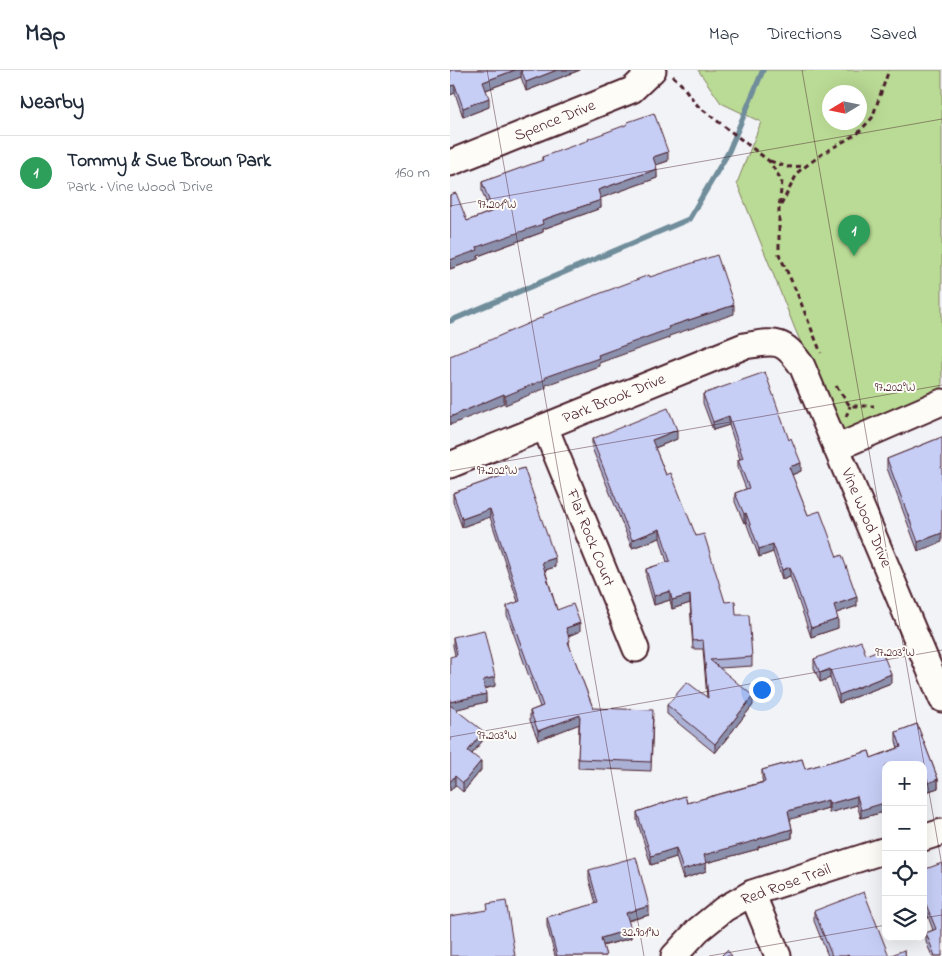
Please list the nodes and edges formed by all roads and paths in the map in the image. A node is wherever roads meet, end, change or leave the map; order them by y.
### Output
1 (653, 70) edge
2 (667, 70) edge
3 (890, 70) edge
4 (769, 161) junction
5 (450, 163) edge
6 (806, 166) junction
7 (779, 208) junction
8 (781, 344) joint
9 (822, 355) dead end
10 (832, 382) dead end
11 (942, 402) edge
12 (881, 404) dead end
13 (545, 427) junction
14 (836, 448) junction
15 (450, 465) edge
16 (636, 649) dead end
17 (942, 699) edge
18 (942, 832) edge
19 (927, 837) edge
20 (883, 851) edge
21 (752, 893) junction
22 (674, 956) edge
23 (778, 956) edge

1 - 5 street, Spence Drive
2 - 4 path
3 - 6 path
4 - 6 path
4 - 7 path
6 - 7 path
7 - 9 path
8 - 13 street, Park Brook Drive
8 - 14 street, Vine Wood Drive
10 - 12 path
11 - 14 street
13 - 15 street, Park Brook Drive
13 - 16 street, Flat Rock Court
14 - 17 street, Vine Wood Drive
18 - 19 street
20 - 21 street, Red Rose Trail
21 - 22 street, Red Rose Trail
21 - 23 street

